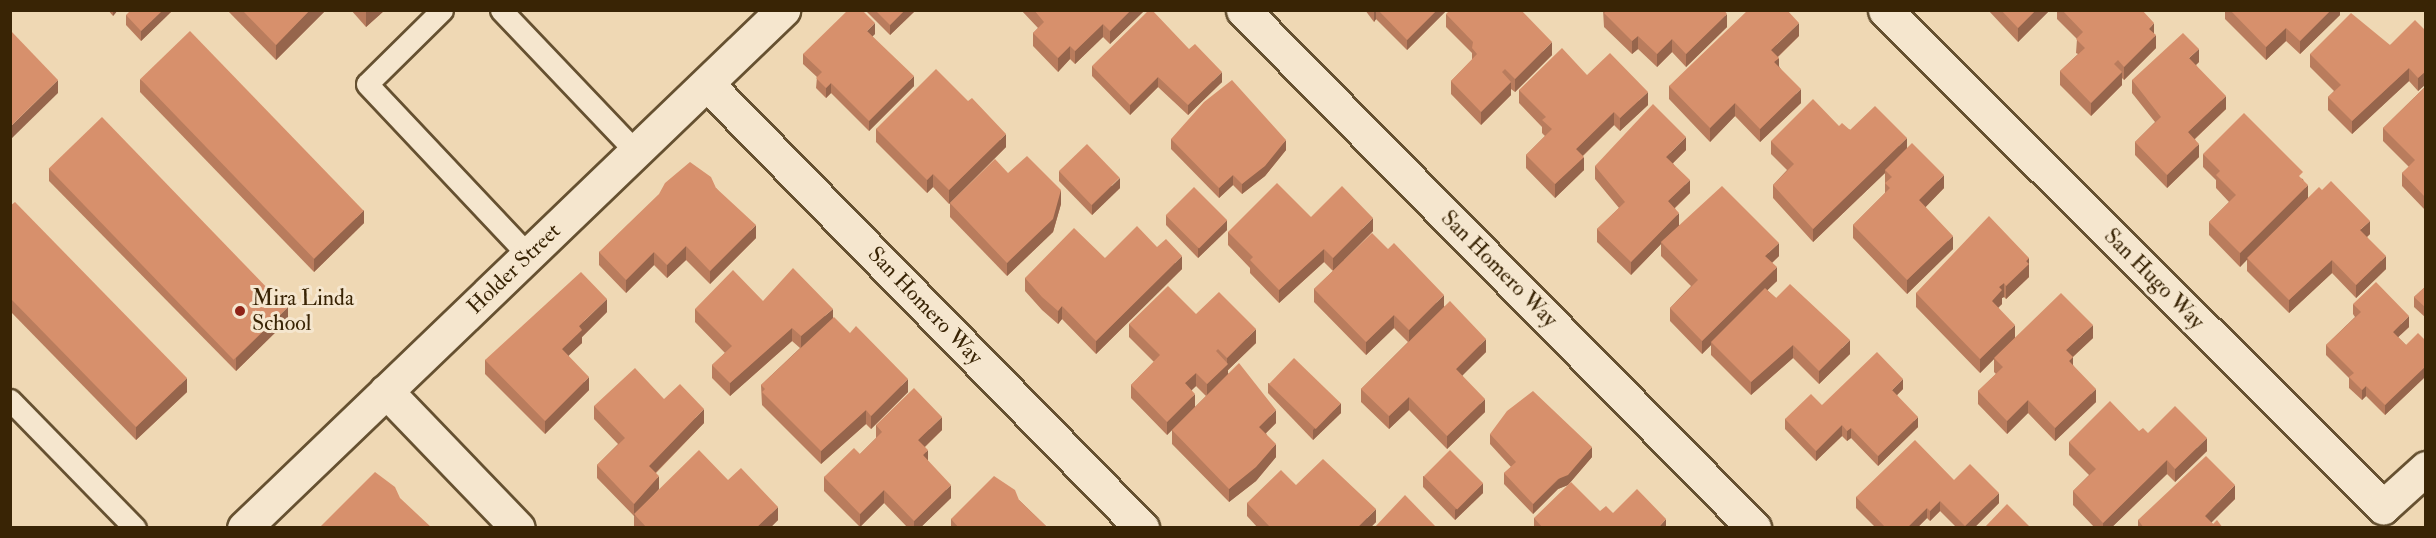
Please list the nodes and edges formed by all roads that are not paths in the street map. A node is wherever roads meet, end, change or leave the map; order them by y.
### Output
1 (442, 10) edge
2 (501, 10) edge
3 (783, 10) edge
4 (1243, 10) edge
5 (1885, 10) edge
6 (707, 84) junction
7 (636, 152) junction
8 (528, 255) junction
9 (386, 391) junction
10 (10, 400) edge
11 (2426, 468) edge
12 (135, 528) edge
13 (244, 528) edge
14 (518, 528) edge
15 (1142, 528) edge
16 (1754, 528) edge

1 - 8 lane
2 - 7 lane
3 - 6 street, Holder Street
4 - 16 street, San Homero Way
5 - 11 street, San Hugo Way
6 - 7 street, Holder Street
6 - 15 street, San Homero Way
7 - 8 street, Holder Street
8 - 9 street, Holder Street
9 - 13 street, Holder Street
9 - 14 street
10 - 12 lane

